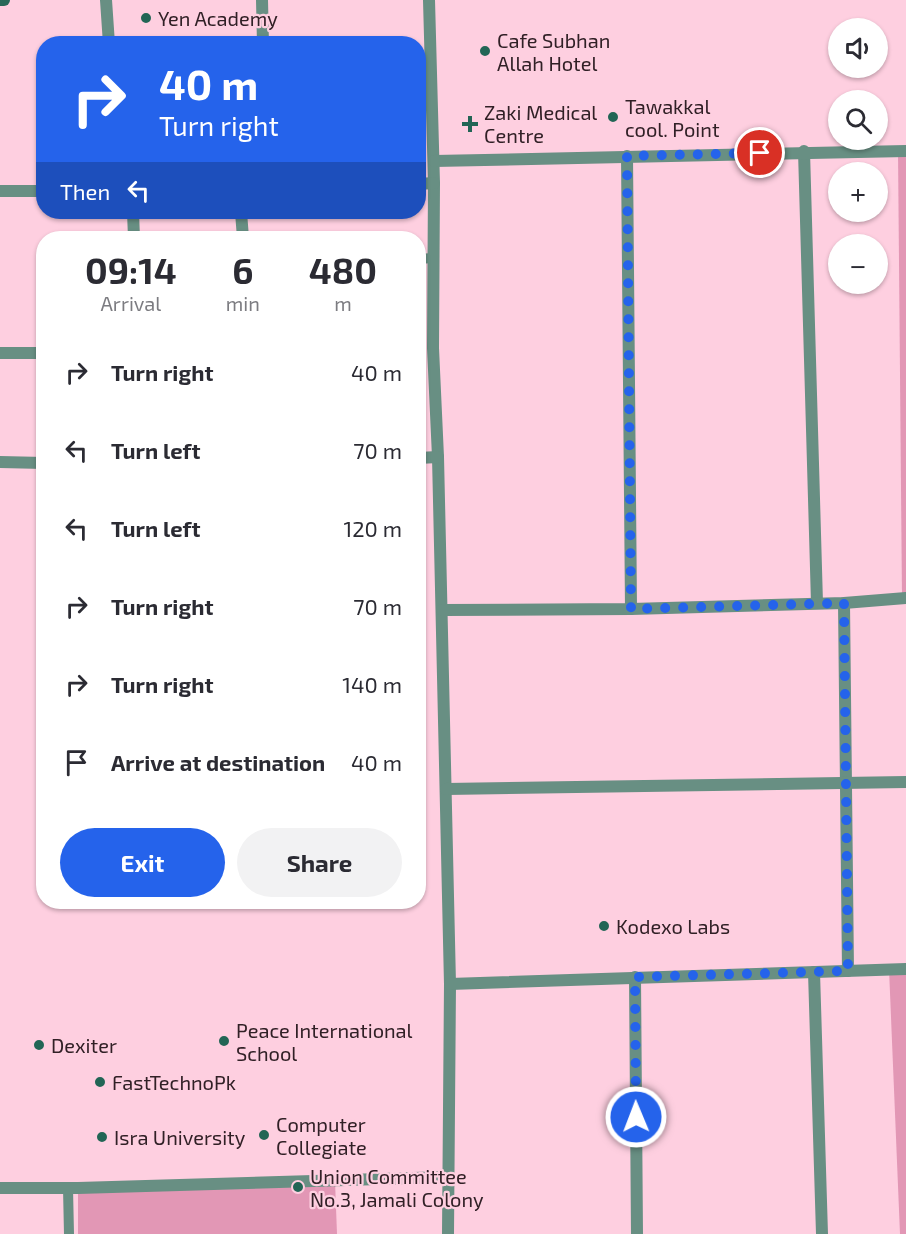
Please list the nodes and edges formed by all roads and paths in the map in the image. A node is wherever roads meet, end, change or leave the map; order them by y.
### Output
1 (106, 0) edge
2 (262, 0) edge
3 (429, 0) edge
4 (108, 36) edge
5 (262, 36) edge
6 (906, 151) edge
7 (804, 152) junction
8 (627, 156) junction
9 (434, 161) junction
10 (434, 183) junction
11 (426, 184) edge
12 (0, 191) edge
13 (36, 191) edge
14 (426, 258) edge
15 (433, 258) junction
16 (426, 348) edge
17 (433, 348) junction
18 (36, 352) edge
19 (0, 353) edge
20 (438, 457) junction
21 (426, 458) edge
22 (0, 462) edge
23 (36, 463) edge
24 (906, 598) edge
25 (817, 603) junction
26 (844, 603) junction
27 (631, 609) junction
28 (442, 610) junction
29 (906, 782) edge
30 (846, 783) junction
31 (446, 789) junction
32 (906, 969) edge
33 (848, 971) junction
34 (814, 972) junction
35 (635, 977) junction
36 (450, 984) junction
37 (447, 1177) junction
38 (0, 1188) edge
39 (68, 1188) junction
40 (69, 1234) edge
41 (448, 1234) edge
42 (637, 1234) edge
43 (822, 1234) edge

1 - 4 street
2 - 5 street
3 - 9 street
6 - 7 street
7 - 8 street
7 - 25 street
8 - 9 street
8 - 27 street
9 - 10 street
10 - 11 street
10 - 15 street
12 - 13 street
14 - 15 lane
15 - 17 street
16 - 17 street
17 - 20 street
18 - 19 street
20 - 21 street
20 - 28 street
22 - 23 street
24 - 26 street
25 - 26 street
25 - 27 street
26 - 30 street
27 - 28 street
28 - 31 street
29 - 30 street
30 - 31 street
30 - 33 street
31 - 36 street
32 - 33 street
33 - 34 street
34 - 35 street
34 - 43 street
35 - 36 street
35 - 42 street
36 - 37 street
37 - 39 street
37 - 41 street
38 - 39 street
39 - 40 lane

